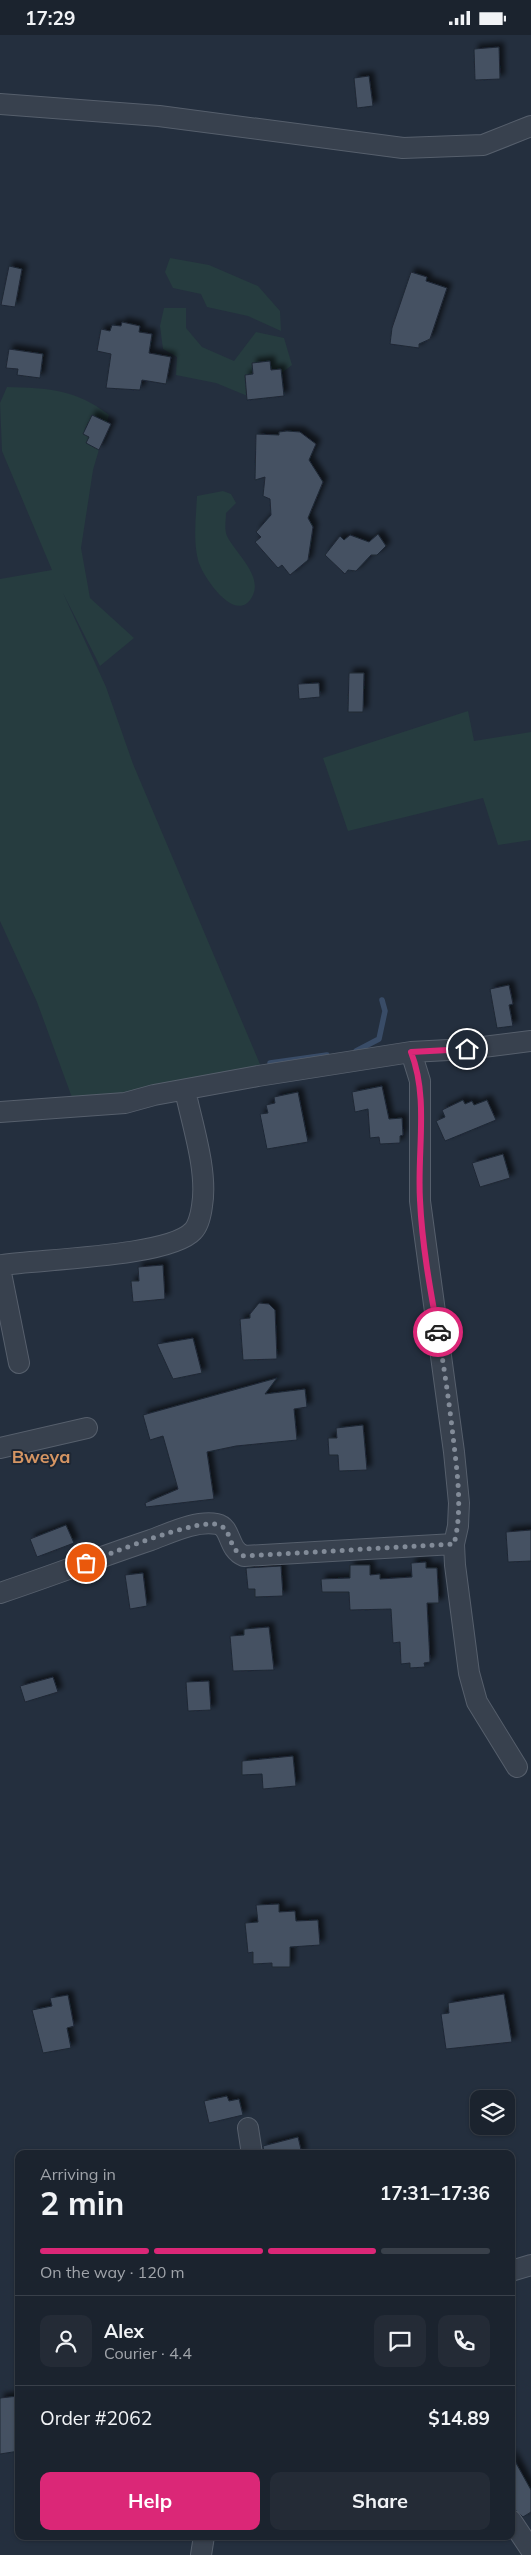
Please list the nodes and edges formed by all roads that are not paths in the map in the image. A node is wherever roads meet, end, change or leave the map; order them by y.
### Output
1 (0, 104) edge
2 (531, 126) edge
3 (531, 1041) edge
4 (411, 1052) junction
5 (186, 1089) junction
6 (0, 1112) edge
7 (19, 1363) dead end
8 (87, 1428) dead end
9 (0, 1448) edge
10 (454, 1544) junction
11 (0, 1593) edge
12 (516, 1767) dead end
13 (248, 2128) dead end
14 (251, 2150) edge
15 (531, 2265) edge
16 (515, 2270) edge
17 (515, 2526) edge
18 (203, 2540) edge
19 (531, 2550) edge
20 (201, 2555) edge

1 - 2 street
3 - 4 street
4 - 5 street
4 - 10 street
5 - 6 street
5 - 7 street
8 - 9 street
10 - 11 street
10 - 12 street
13 - 14 street
15 - 16 street
17 - 19 street
18 - 20 street

